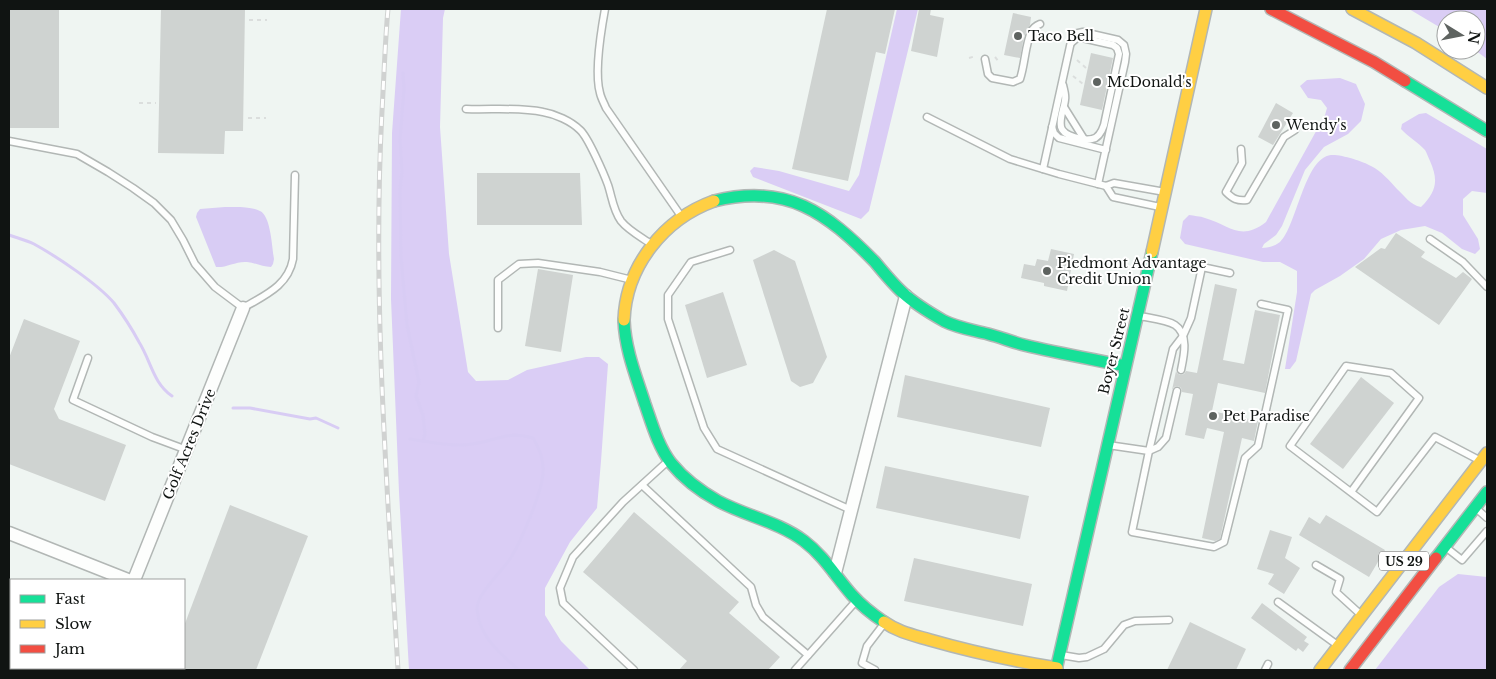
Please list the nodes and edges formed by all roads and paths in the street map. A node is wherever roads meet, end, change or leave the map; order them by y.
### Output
1 (605, 9) edge
2 (1206, 9) edge
3 (1272, 9) edge
4 (1352, 9) edge
5 (249, 20) dead end
6 (267, 20) dead end
7 (1040, 24) dead end
8 (1071, 44) junction
9 (1068, 53) junction
10 (985, 59) dead end
11 (1086, 68) dead end
12 (1065, 69) junction
13 (1062, 81) junction
14 (1083, 84) dead end
15 (1487, 88) edge
16 (139, 103) dead end
17 (156, 104) dead end
18 (1064, 106) junction
19 (466, 109) dead end
20 (927, 117) dead end
21 (248, 118) dead end
22 (266, 118) dead end
23 (1052, 126) junction
24 (1295, 130) dead end
25 (1487, 131) edge
26 (1085, 139) junction
27 (9, 141) edge
28 (1241, 149) dead end
29 (1106, 150) junction
30 (1043, 169) junction
31 (295, 175) dead end
32 (1098, 184) junction
33 (1106, 186) junction
34 (1166, 192) junction
35 (1162, 208) junction
36 (682, 217) junction
37 (1430, 239) dead end
38 (652, 244) junction
39 (730, 250) dead end
40 (1230, 273) dead end
41 (633, 280) junction
42 (1487, 287) edge
43 (906, 296) junction
44 (1261, 304) dead end
45 (243, 308) junction
46 (1138, 315) junction
47 (498, 328) dead end
48 (1183, 336) junction
49 (88, 358) dead end
50 (1125, 366) junction
51 (1181, 370) dead end
52 (1177, 391) dead end
53 (1107, 444) junction
54 (187, 450) junction
55 (1149, 451) junction
56 (1484, 457) edge
57 (669, 460) junction
58 (642, 485) junction
59 (1351, 492) junction
60 (1487, 492) edge
61 (1475, 508) junction
62 (851, 510) junction
63 (1487, 518) edge
64 (1487, 531) edge
65 (9, 533) edge
66 (1445, 547) junction
67 (1316, 566) dead end
68 (835, 573) junction
69 (125, 579) edge
70 (134, 579) edge
71 (856, 600) junction
72 (1278, 602) dead end
73 (1362, 616) junction
74 (1169, 620) dead end
75 (886, 622) junction
76 (1339, 647) junction
77 (1060, 654) junction
78 (808, 655) junction
79 (1056, 669) edge
80 (634, 670) edge
81 (795, 670) edge
82 (875, 670) edge
83 (1320, 670) edge
84 (1350, 670) edge

1 - 36 lane
2 - 34 main road, Boyer Street
3 - 25 main road
4 - 15 main road
5 - 6 path
7 - 10 lane
8 - 9 lane
8 - 26 lane
8 - 29 lane
9 - 11 path
9 - 12 lane
12 - 13 lane
12 - 14 path
13 - 18 lane
13 - 23 lane
16 - 17 path
18 - 26 lane
18 - 26 lane
19 - 38 lane
20 - 30 lane
21 - 22 path
23 - 29 lane
23 - 30 lane
24 - 28 lane
27 - 45 lane
29 - 32 lane
30 - 32 lane
31 - 45 lane
32 - 33 lane
33 - 34 lane
33 - 35 lane
34 - 35 main road, Boyer Street
35 - 46 main road, Boyer Street
36 - 38 main road
36 - 43 main road
37 - 42 lane
38 - 41 main road
39 - 62 lane
40 - 48 lane
41 - 47 lane
41 - 57 main road
43 - 50 main road
43 - 62 street
44 - 55 lane
45 - 54 street, Golf Acres Drive
46 - 48 lane
46 - 50 main road, Boyer Street
48 - 51 lane
48 - 55 lane
49 - 54 lane
50 - 53 main road, Boyer Street
52 - 55 lane
53 - 55 lane
53 - 77 main road, Boyer Street
54 - 70 street, Golf Acres Drive
56 - 59 lane
56 - 73 main road, US 29
57 - 58 lane
57 - 68 main road
58 - 78 lane
58 - 80 lane
59 - 59 lane
60 - 61 main road, US 29
61 - 63 lane
61 - 66 main road, US 29
62 - 68 street
64 - 66 lane
65 - 69 street
66 - 84 main road, US 29
67 - 73 lane
68 - 71 main road
71 - 75 main road
71 - 78 lane
72 - 76 lane
73 - 76 main road, US 29
74 - 77 lane
75 - 79 main road
75 - 82 lane
76 - 83 main road, US 29
77 - 79 main road, Boyer Street
78 - 81 lane

